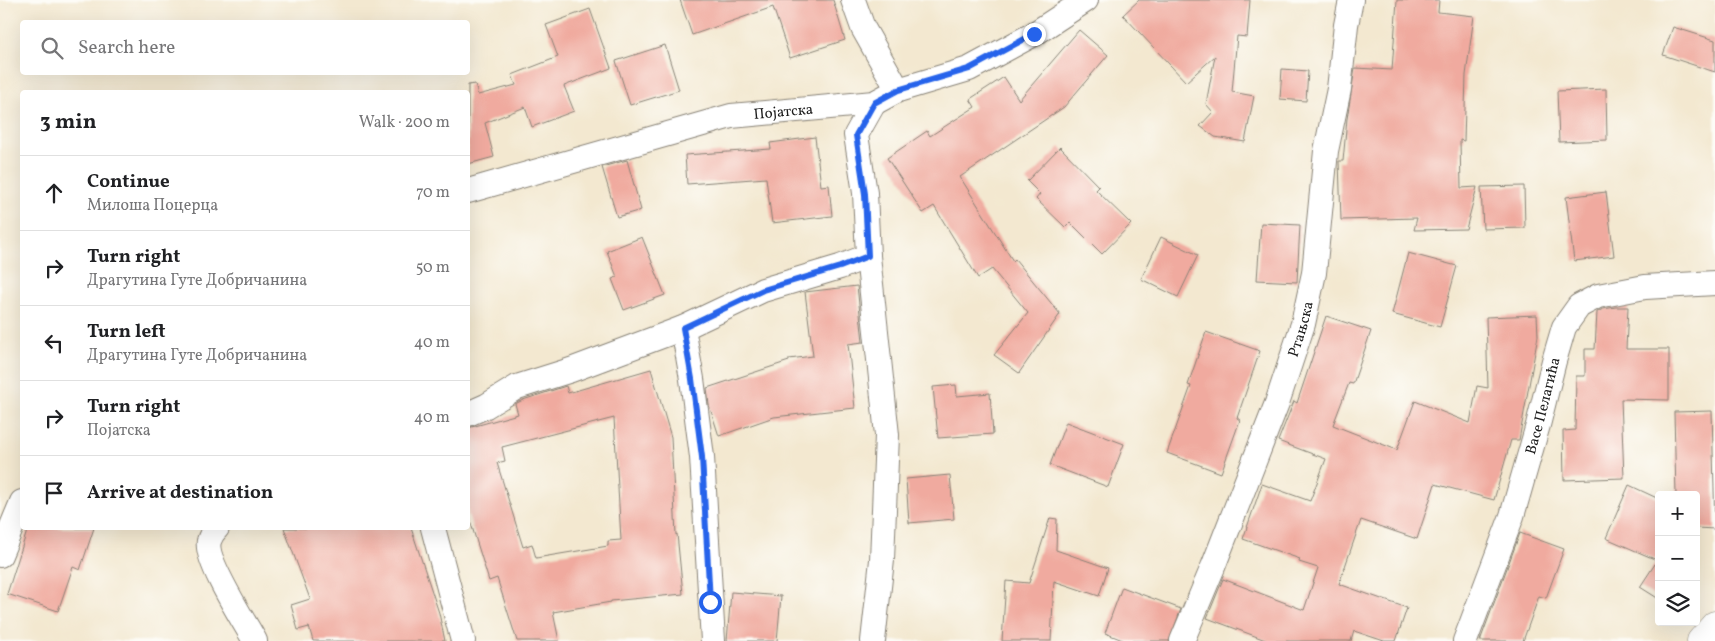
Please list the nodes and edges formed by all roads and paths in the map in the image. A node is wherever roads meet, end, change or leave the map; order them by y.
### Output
1 (853, 0) edge
2 (1086, 0) edge
3 (1350, 0) edge
4 (898, 90) junction
5 (874, 103) junction
6 (470, 190) edge
7 (868, 256) junction
8 (1715, 283) edge
9 (683, 328) junction
10 (470, 413) edge
11 (20, 507) edge
12 (216, 530) edge
13 (434, 530) edge
14 (0, 555) edge
15 (1715, 625) edge
16 (255, 641) edge
17 (463, 641) edge
18 (713, 641) edge
19 (873, 641) edge
20 (1182, 641) edge
21 (1465, 641) edge
22 (1701, 641) edge

1 - 4 street
2 - 4 street, Појатска
3 - 20 street, Ртањска
4 - 5 street, Појатска
5 - 6 street, Појатска
5 - 7 street
7 - 9 street
7 - 19 street
8 - 21 street, Васе Пелагића
9 - 10 street
9 - 18 street
11 - 14 street
12 - 16 street
13 - 17 street
15 - 22 street

